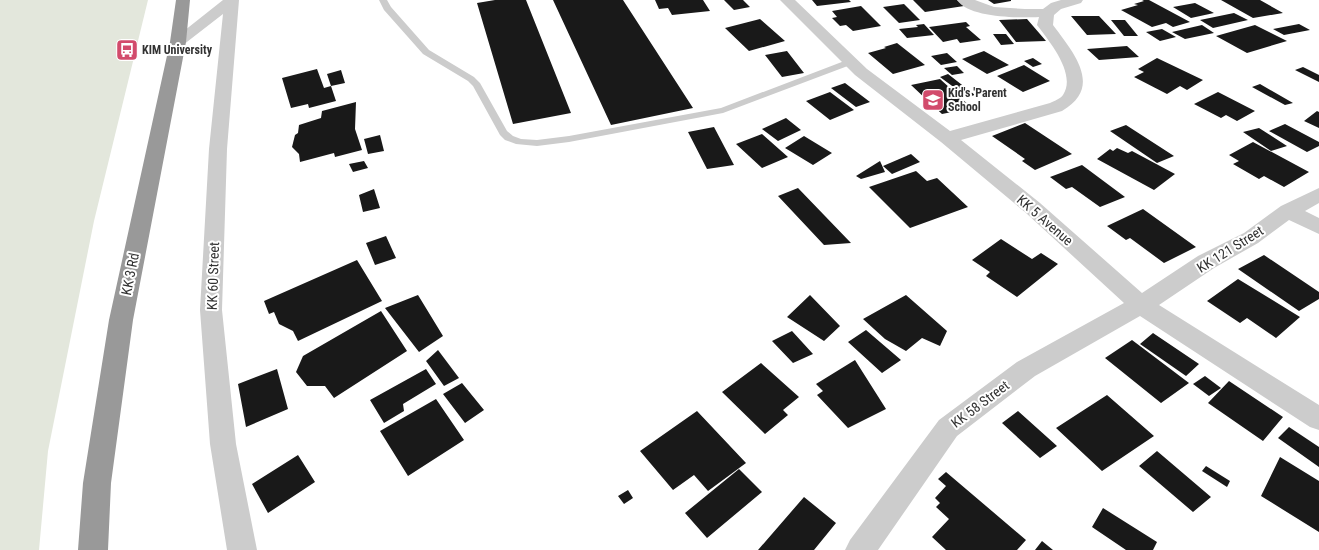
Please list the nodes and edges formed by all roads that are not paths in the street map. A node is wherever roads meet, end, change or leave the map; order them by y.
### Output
1 (183, 0) edge
2 (232, 0) edge
3 (384, 0) edge
4 (787, 0) edge
5 (964, 0) edge
6 (1076, 0) edge
7 (1046, 13) junction
8 (178, 42) junction
9 (850, 62) junction
10 (947, 138) junction
11 (1319, 195) edge
12 (1288, 211) junction
13 (1319, 227) edge
14 (1141, 305) junction
15 (1319, 419) edge
16 (93, 550) edge
17 (242, 550) edge
18 (860, 550) edge

1 - 8 highway, KK 3 Rd
2 - 8 street
2 - 17 street, KK 60 Street
3 - 9 lane
4 - 9 street, KK 5 Avenue
5 - 7 street
6 - 7 street
7 - 10 street
8 - 16 highway, KK 3 Rd
9 - 10 street, KK 5 Avenue
10 - 14 street, KK 5 Avenue
11 - 12 street, KK 121 Street
12 - 13 street
12 - 14 street, KK 121 Street
14 - 15 street, KK 5 Avenue
14 - 18 street, KK 58 Street

